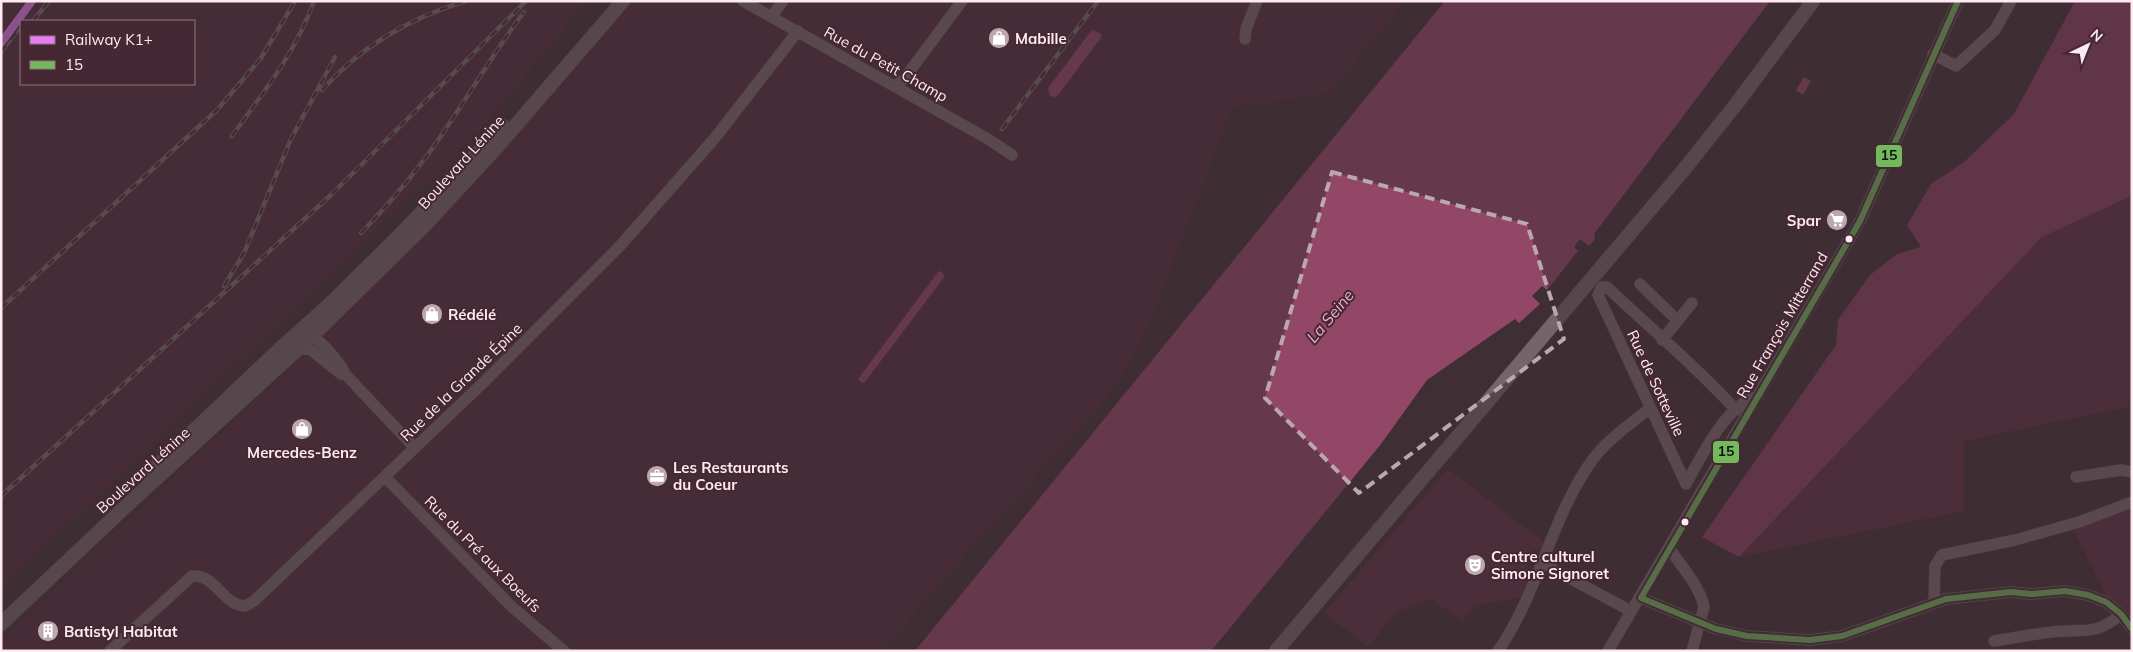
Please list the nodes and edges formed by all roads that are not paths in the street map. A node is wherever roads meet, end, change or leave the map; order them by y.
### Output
1 (612, 1) edge
2 (624, 1) edge
3 (743, 1) edge
4 (783, 1) edge
5 (962, 1) edge
6 (1257, 1) edge
7 (1813, 1) edge
8 (1958, 1) edge
9 (2011, 1) edge
10 (772, 17) junction
11 (798, 32) junction
12 (1245, 39) dead end
13 (1933, 54) junction
14 (895, 86) junction
15 (1012, 155) dead end
16 (1640, 284) dead end
17 (1692, 303) dead end
18 (1678, 320) junction
19 (306, 338) junction
20 (1662, 340) junction
21 (1758, 396) junction
22 (1650, 408) junction
23 (1736, 410) junction
24 (414, 448) junction
25 (2132, 472) edge
26 (384, 477) junction
27 (2076, 477) dead end
28 (2132, 502) edge
29 (1669, 548) junction
30 (1542, 560) junction
31 (1641, 598) junction
32 (1934, 602) junction
33 (1632, 611) junction
34 (1, 612) edge
35 (2122, 614) junction
36 (1700, 622) junction
37 (1, 624) edge
38 (2132, 629) edge
39 (1994, 641) dead end
40 (110, 651) edge
41 (564, 651) edge
42 (1276, 651) edge
43 (1498, 651) edge
44 (1608, 651) edge
45 (1692, 651) edge

1 - 19 main road, Boulevard Lénine
2 - 19 main road, Boulevard Lénine
3 - 10 street, Rue du Petit Champ
4 - 10 street
5 - 14 street
6 - 12 street
7 - 42 main road
8 - 13 street, Rue François Mitterrand
9 - 13 street
10 - 11 street, Rue du Petit Champ
11 - 14 street, Rue du Petit Champ
11 - 24 street, Rue de la Grande Épine
13 - 21 street, Rue François Mitterrand
14 - 15 street, Rue du Petit Champ
16 - 18 street
17 - 18 street
18 - 20 street
19 - 24 street
19 - 34 main road, Boulevard Lénine
19 - 37 main road, Boulevard Lénine
20 - 22 street, Rue de Sotteville
20 - 23 street
21 - 23 street
21 - 29 street, Rue François Mitterrand
22 - 23 street, Rue de Sotteville
22 - 30 street
24 - 26 street, Rue de la Grande Épine
25 - 27 street
26 - 40 street, Rue de la Grande Épine
26 - 41 street, Rue du Pré aux Boeufs
28 - 32 street
29 - 31 street, Rue François Mitterrand
29 - 36 street
30 - 33 street
30 - 43 street
31 - 33 street, Rue François Mitterrand
31 - 36 street
32 - 35 street
32 - 36 street
33 - 44 street, Rue François Mitterrand
35 - 38 street
35 - 39 street
36 - 45 street

